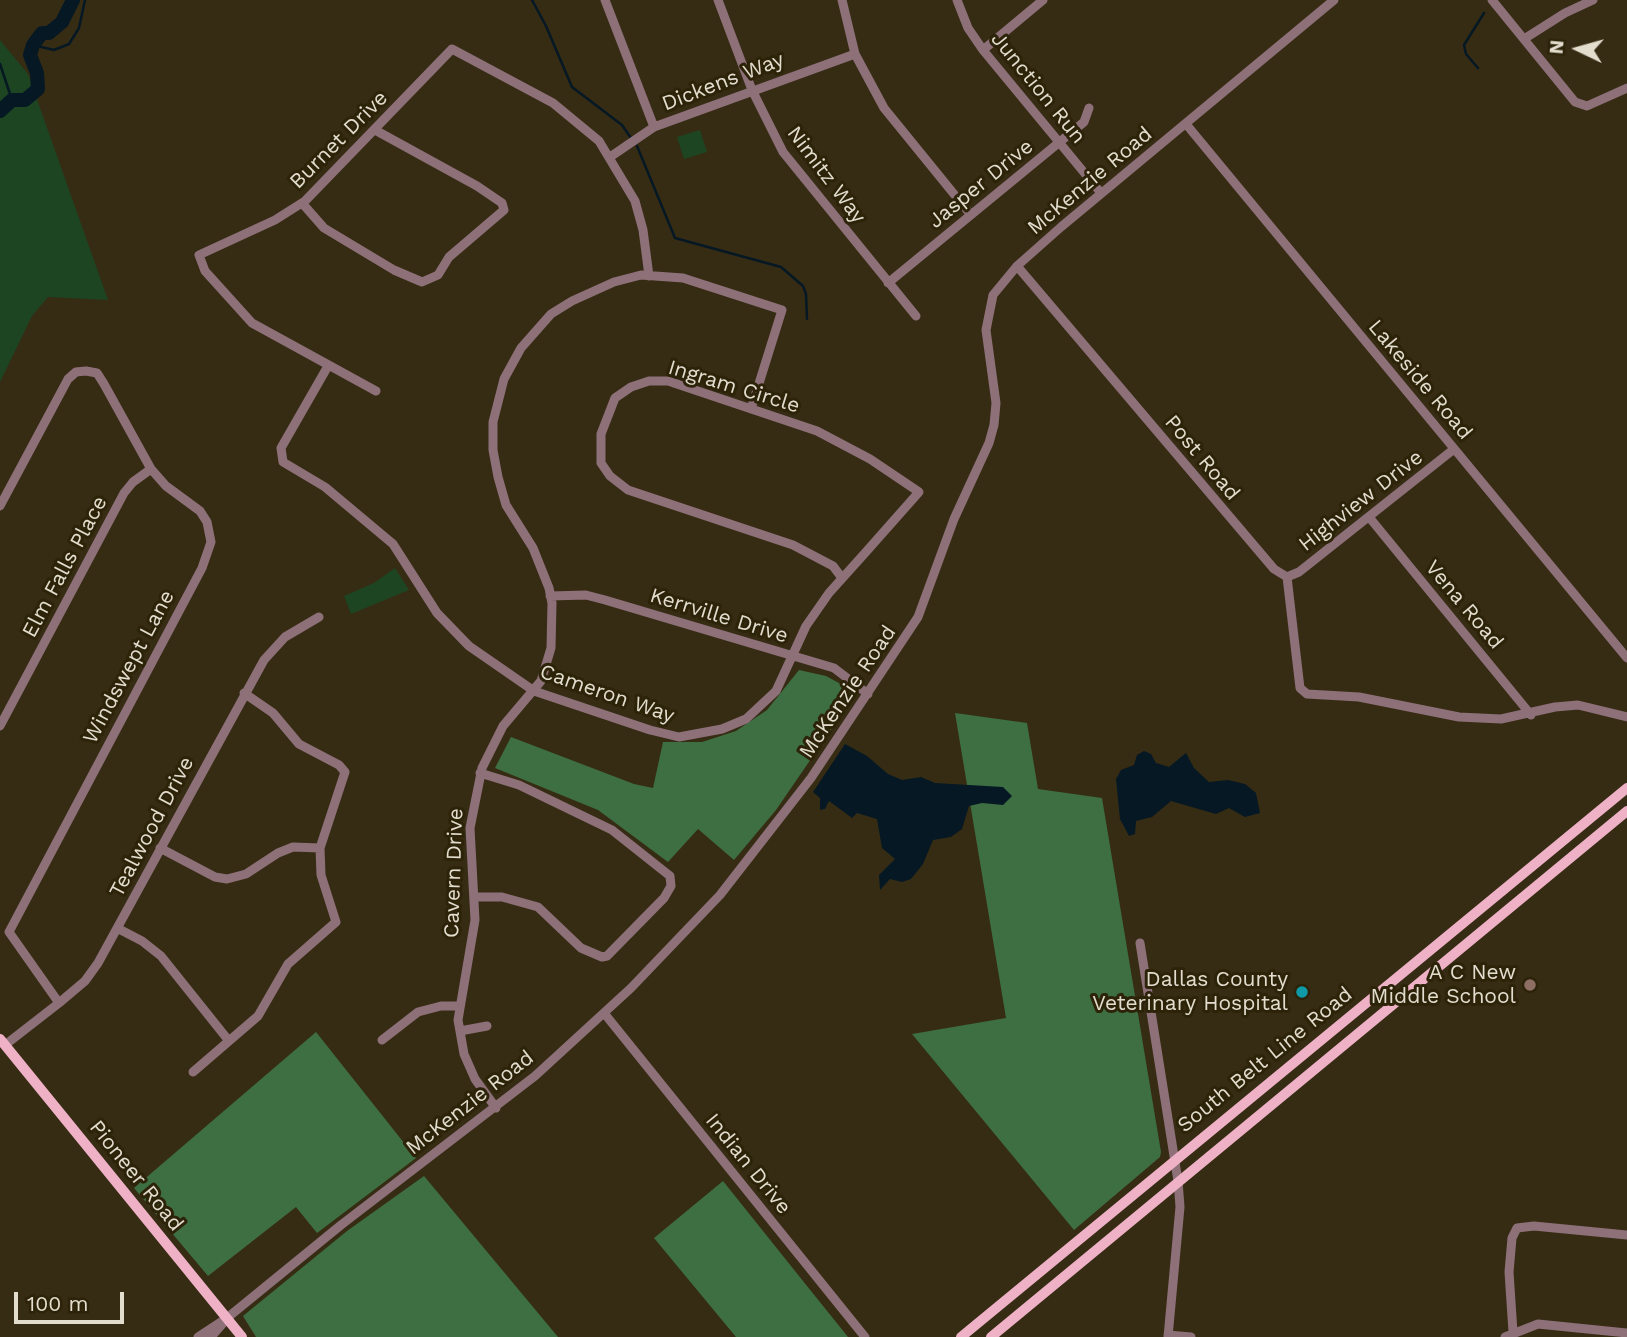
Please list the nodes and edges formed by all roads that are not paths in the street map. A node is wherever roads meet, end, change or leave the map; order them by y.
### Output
1 (605, 0) edge
2 (719, 0) edge
3 (842, 0) edge
4 (957, 0) edge
5 (1043, 0) edge
6 (1334, 0) edge
7 (1492, 0) edge
8 (1593, 0) edge
9 (1524, 39) junction
10 (983, 50) junction
11 (855, 54) junction
12 (1627, 88) edge
13 (752, 90) junction
14 (1089, 108) dead end
15 (1186, 124) junction
16 (654, 127) junction
17 (375, 130) junction
18 (1059, 142) junction
19 (610, 157) junction
20 (1101, 193) junction
21 (302, 203) junction
22 (971, 215) junction
23 (1017, 266) junction
24 (649, 276) junction
25 (888, 282) junction
26 (916, 316) dead end
27 (328, 366) junction
28 (376, 391) dead end
29 (751, 409) junction
30 (1454, 449) junction
31 (151, 469) junction
32 (919, 492) joint
33 (0, 506) edge
34 (1369, 517) junction
35 (1287, 577) junction
36 (842, 579) junction
37 (550, 596) junction
38 (319, 617) dead end
39 (792, 656) junction
40 (1627, 658) edge
41 (534, 691) junction
42 (244, 693) junction
43 (868, 694) junction
44 (1531, 715) junction
45 (1627, 717) edge
46 (0, 726) edge
47 (480, 774) junction
48 (1627, 788) edge
49 (1627, 811) edge
50 (160, 848) junction
51 (320, 848) junction
52 (1536, 863) junction
53 (1526, 872) junction
54 (1553, 872) junction
55 (475, 897) junction
56 (1520, 900) junction
57 (1478, 911) junction
58 (1496, 920) junction
59 (117, 929) junction
60 (1140, 943) dead end
61 (59, 1003) junction
62 (460, 1006) junction
63 (604, 1013) junction
64 (487, 1026) dead end
65 (460, 1031) junction
66 (382, 1040) dead end
67 (229, 1041) junction
68 (2, 1042) edge
69 (192, 1072) dead end
70 (496, 1108) junction
71 (1175, 1158) junction
72 (1178, 1181) junction
73 (1627, 1235) edge
74 (227, 1318) junction
75 (1553, 1325) junction
76 (1627, 1333) edge
77 (1509, 1334) edge
78 (1168, 1336) edge
79 (198, 1337) edge
80 (211, 1337) edge
81 (242, 1337) edge
82 (865, 1337) edge
83 (961, 1337) edge
84 (991, 1337) edge
85 (1191, 1337) edge
86 (1552, 1337) edge

1 - 16 street
2 - 13 street, Nimitz Way
3 - 11 street
4 - 10 street, Junction Run
5 - 10 street
6 - 15 street, McKenzie Road
7 - 9 street
8 - 9 street
9 - 12 street
10 - 18 street, Junction Run
11 - 13 street, Dickens Way
11 - 22 street
13 - 16 street, Dickens Way
13 - 25 street, Nimitz Way
14 - 18 street, Jasper Drive
15 - 20 street, McKenzie Road
15 - 30 street, Lakeside Road
16 - 19 street, Dickens Way
17 - 19 street, Burnet Drive
17 - 21 street, Burnet Drive
17 - 21 street
18 - 20 street, Junction Run
18 - 22 street, Jasper Drive
19 - 24 street
20 - 23 street, McKenzie Road
21 - 27 street, Burnet Drive
22 - 25 street, Jasper Drive
23 - 35 street, Post Road
23 - 43 street, McKenzie Road
24 - 29 street, Cavern Drive
24 - 37 street, Cavern Drive
25 - 26 street, Nimitz Way
27 - 28 street
27 - 41 street, Cameron Way
29 - 32 street, Ingram Circle
29 - 36 street, Ingram Circle
30 - 34 street, Highview Drive
30 - 40 street, Lakeside Road
31 - 33 street, Windswept Lane
31 - 46 street, Elm Falls Place
31 - 61 street, Windswept Lane
32 - 36 street, Cameron Way
34 - 35 street, Highview Drive
34 - 44 street, Vena Road
35 - 44 street
36 - 39 street, Cameron Way
37 - 39 street, Kerrville Drive
37 - 41 street, Cavern Drive
38 - 42 street, Tealwood Drive
39 - 41 street, Cameron Way
39 - 43 street, Kerrville Drive
41 - 47 street, Cavern Drive
42 - 50 street, Tealwood Drive
42 - 51 street
43 - 63 street, McKenzie Road
44 - 45 street
47 - 55 street, Cavern Drive
47 - 55 street
48 - 52 main road, South Belt Line Road
49 - 54 main road, South Belt Line Road
50 - 51 street
50 - 59 street, Tealwood Drive
51 - 67 street
52 - 53 main road, South Belt Line Road
52 - 54 main road
53 - 56 main road
53 - 57 main road, South Belt Line Road
54 - 56 main road, South Belt Line Road
55 - 62 street, Cavern Drive
56 - 58 main road, South Belt Line Road
57 - 58 main road
57 - 71 main road, South Belt Line Road
58 - 72 main road, South Belt Line Road
59 - 61 street, Tealwood Drive
59 - 67 street
60 - 71 street
61 - 68 street, Tealwood Drive
62 - 65 street, Cavern Drive
62 - 66 street
63 - 70 street, McKenzie Road
63 - 82 street, Indian Drive
64 - 65 street
65 - 70 street, Cavern Drive
67 - 69 street
68 - 74 main road, Pioneer Road
70 - 74 street, McKenzie Road
71 - 72 street
71 - 83 main road, South Belt Line Road
72 - 78 street
72 - 84 main road, South Belt Line Road
73 - 77 street
74 - 79 street
74 - 80 street
74 - 81 main road, Pioneer Road
75 - 76 street
75 - 77 street
75 - 86 street
78 - 85 street

